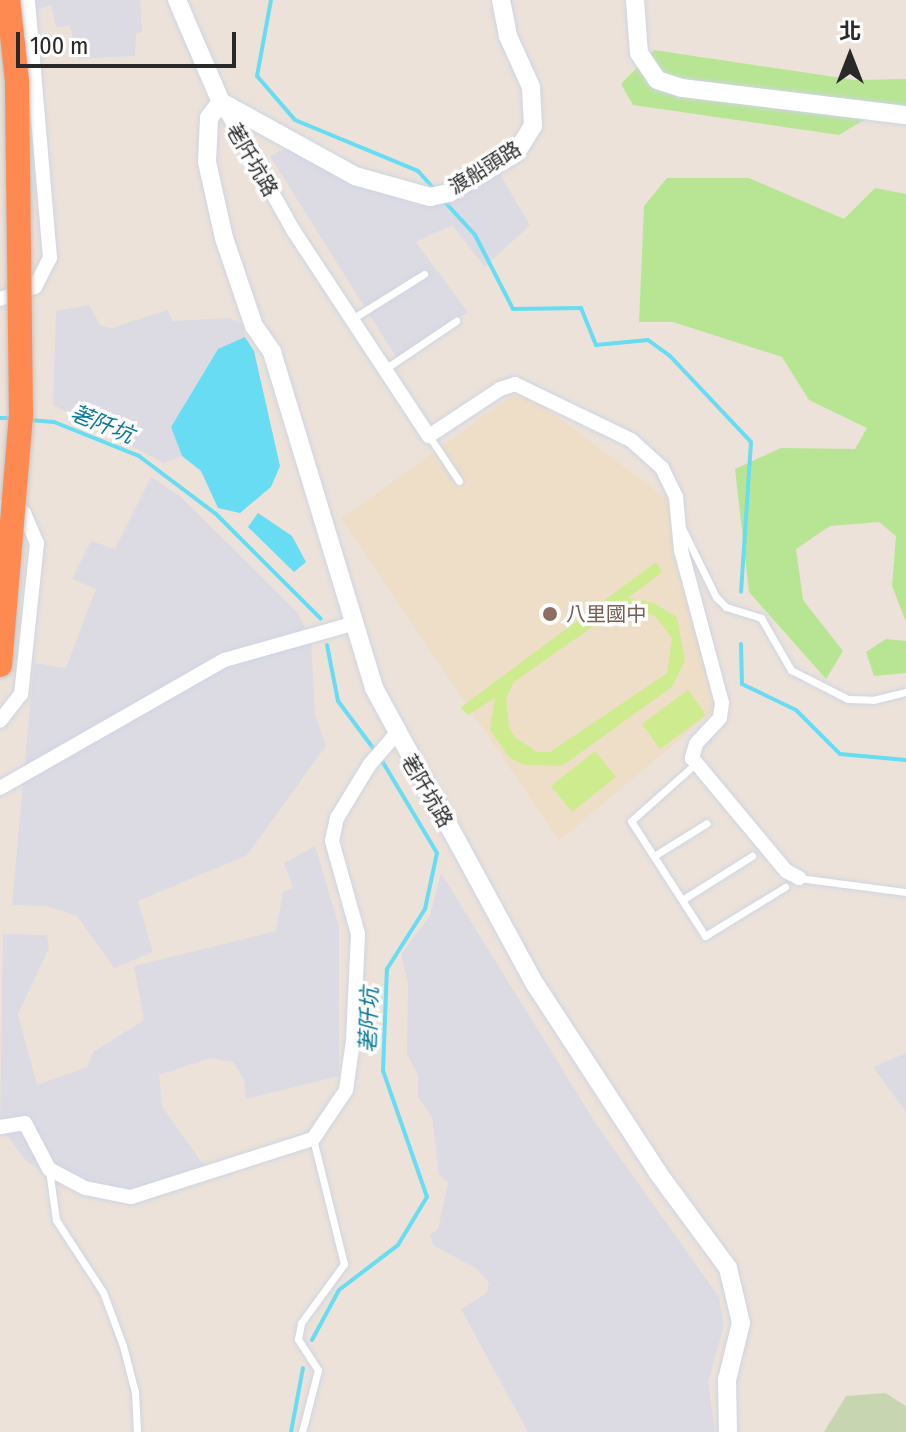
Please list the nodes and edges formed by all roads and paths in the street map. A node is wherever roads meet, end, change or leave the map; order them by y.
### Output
1 (8, 0) edge
2 (28, 0) edge
3 (177, 0) edge
4 (501, 0) edge
5 (635, 0) edge
6 (221, 102) junction
7 (906, 115) edge
8 (424, 274) dead end
9 (0, 299) edge
10 (352, 319) junction
11 (456, 321) dead end
12 (385, 369) junction
13 (429, 436) junction
14 (459, 481) dead end
15 (0, 507) edge
16 (677, 517) junction
17 (356, 623) junction
18 (0, 665) edge
19 (906, 692) edge
20 (0, 721) edge
21 (390, 741) junction
22 (694, 765) junction
23 (0, 788) edge
24 (707, 823) dead end
25 (654, 856) junction
26 (752, 856) dead end
27 (799, 878) joint
28 (785, 887) dead end
29 (906, 892) edge
30 (682, 900) junction
31 (0, 1127) edge
32 (313, 1139) junction
33 (49, 1169) junction
34 (137, 1432) edge
35 (302, 1432) edge
36 (728, 1432) edge

1 - 18 highway, bridge
2 - 9 street
3 - 6 street, 荖阡坑路
4 - 6 street, 渡船頭路
5 - 7 street
6 - 10 street, 荖阡坑路
6 - 17 street, 荖阡坑路
8 - 10 lane
10 - 12 street, 荖阡坑路
11 - 12 lane
12 - 13 street, 荖阡坑路
13 - 14 lane
13 - 16 street
15 - 20 street
16 - 19 lane
16 - 22 street
17 - 21 street, 荖阡坑路
17 - 23 street
21 - 32 street
21 - 36 street, 荖阡坑路
22 - 25 lane
22 - 27 street
24 - 25 lane
25 - 30 lane
26 - 30 lane
27 - 29 lane
28 - 30 lane
31 - 33 street
32 - 33 street
32 - 35 lane
33 - 34 lane

